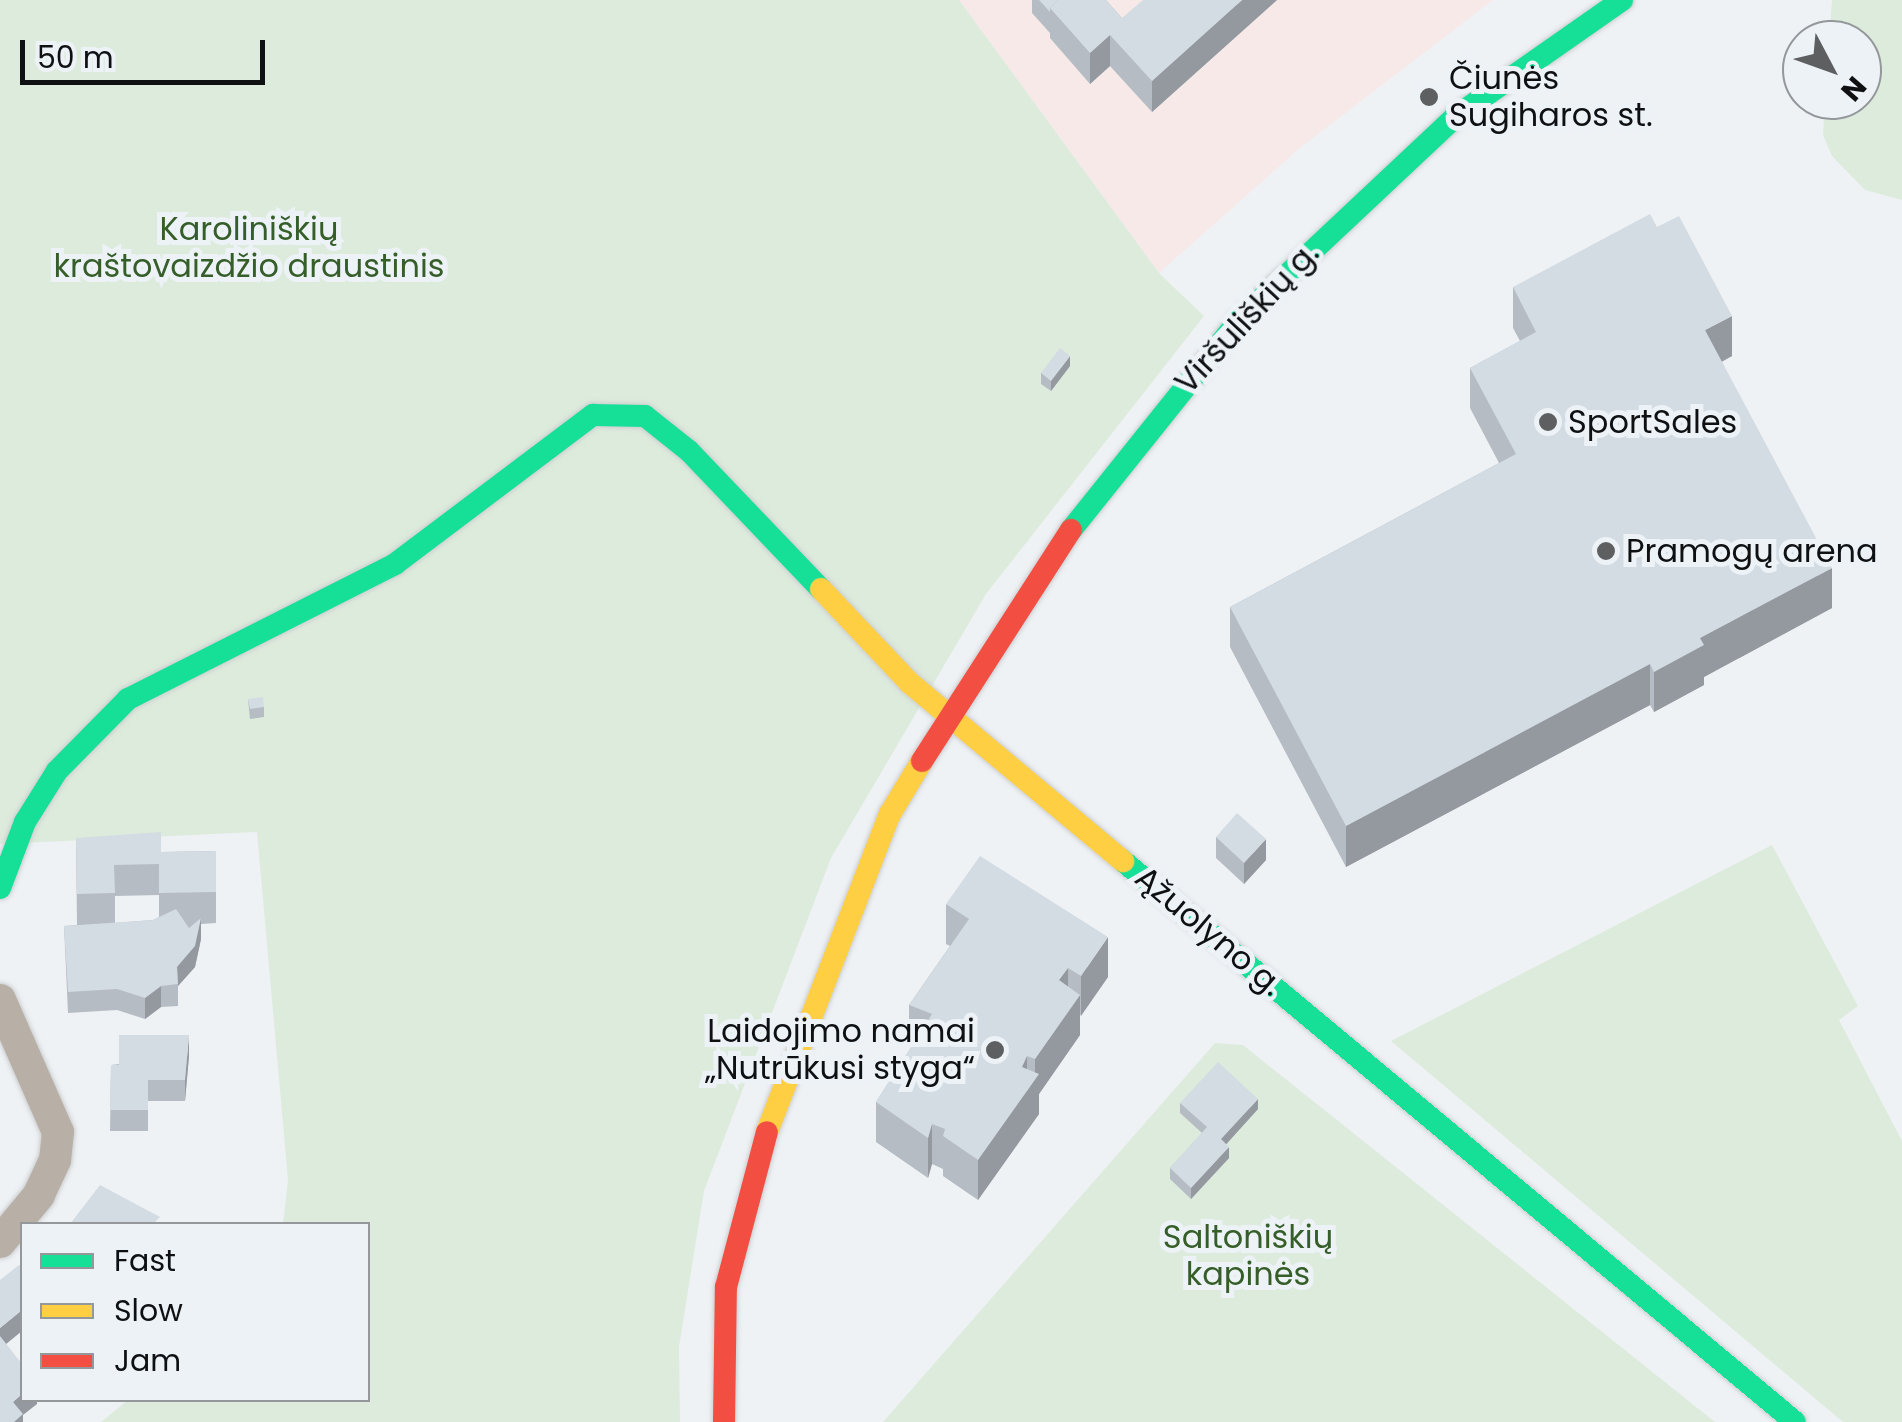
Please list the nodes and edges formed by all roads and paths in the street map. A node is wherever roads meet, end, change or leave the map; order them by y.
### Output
1 (1622, 0) edge
2 (951, 711) junction
3 (0, 888) edge
4 (0, 1000) edge
5 (0, 1242) edge
6 (724, 1422) edge
7 (1795, 1422) edge

1 - 2 main road, Viršuliškių g.
2 - 3 main road, Ąžuolyno g.
2 - 6 main road, Viršuliškių g.
2 - 7 main road, Ąžuolyno g.
4 - 5 street

